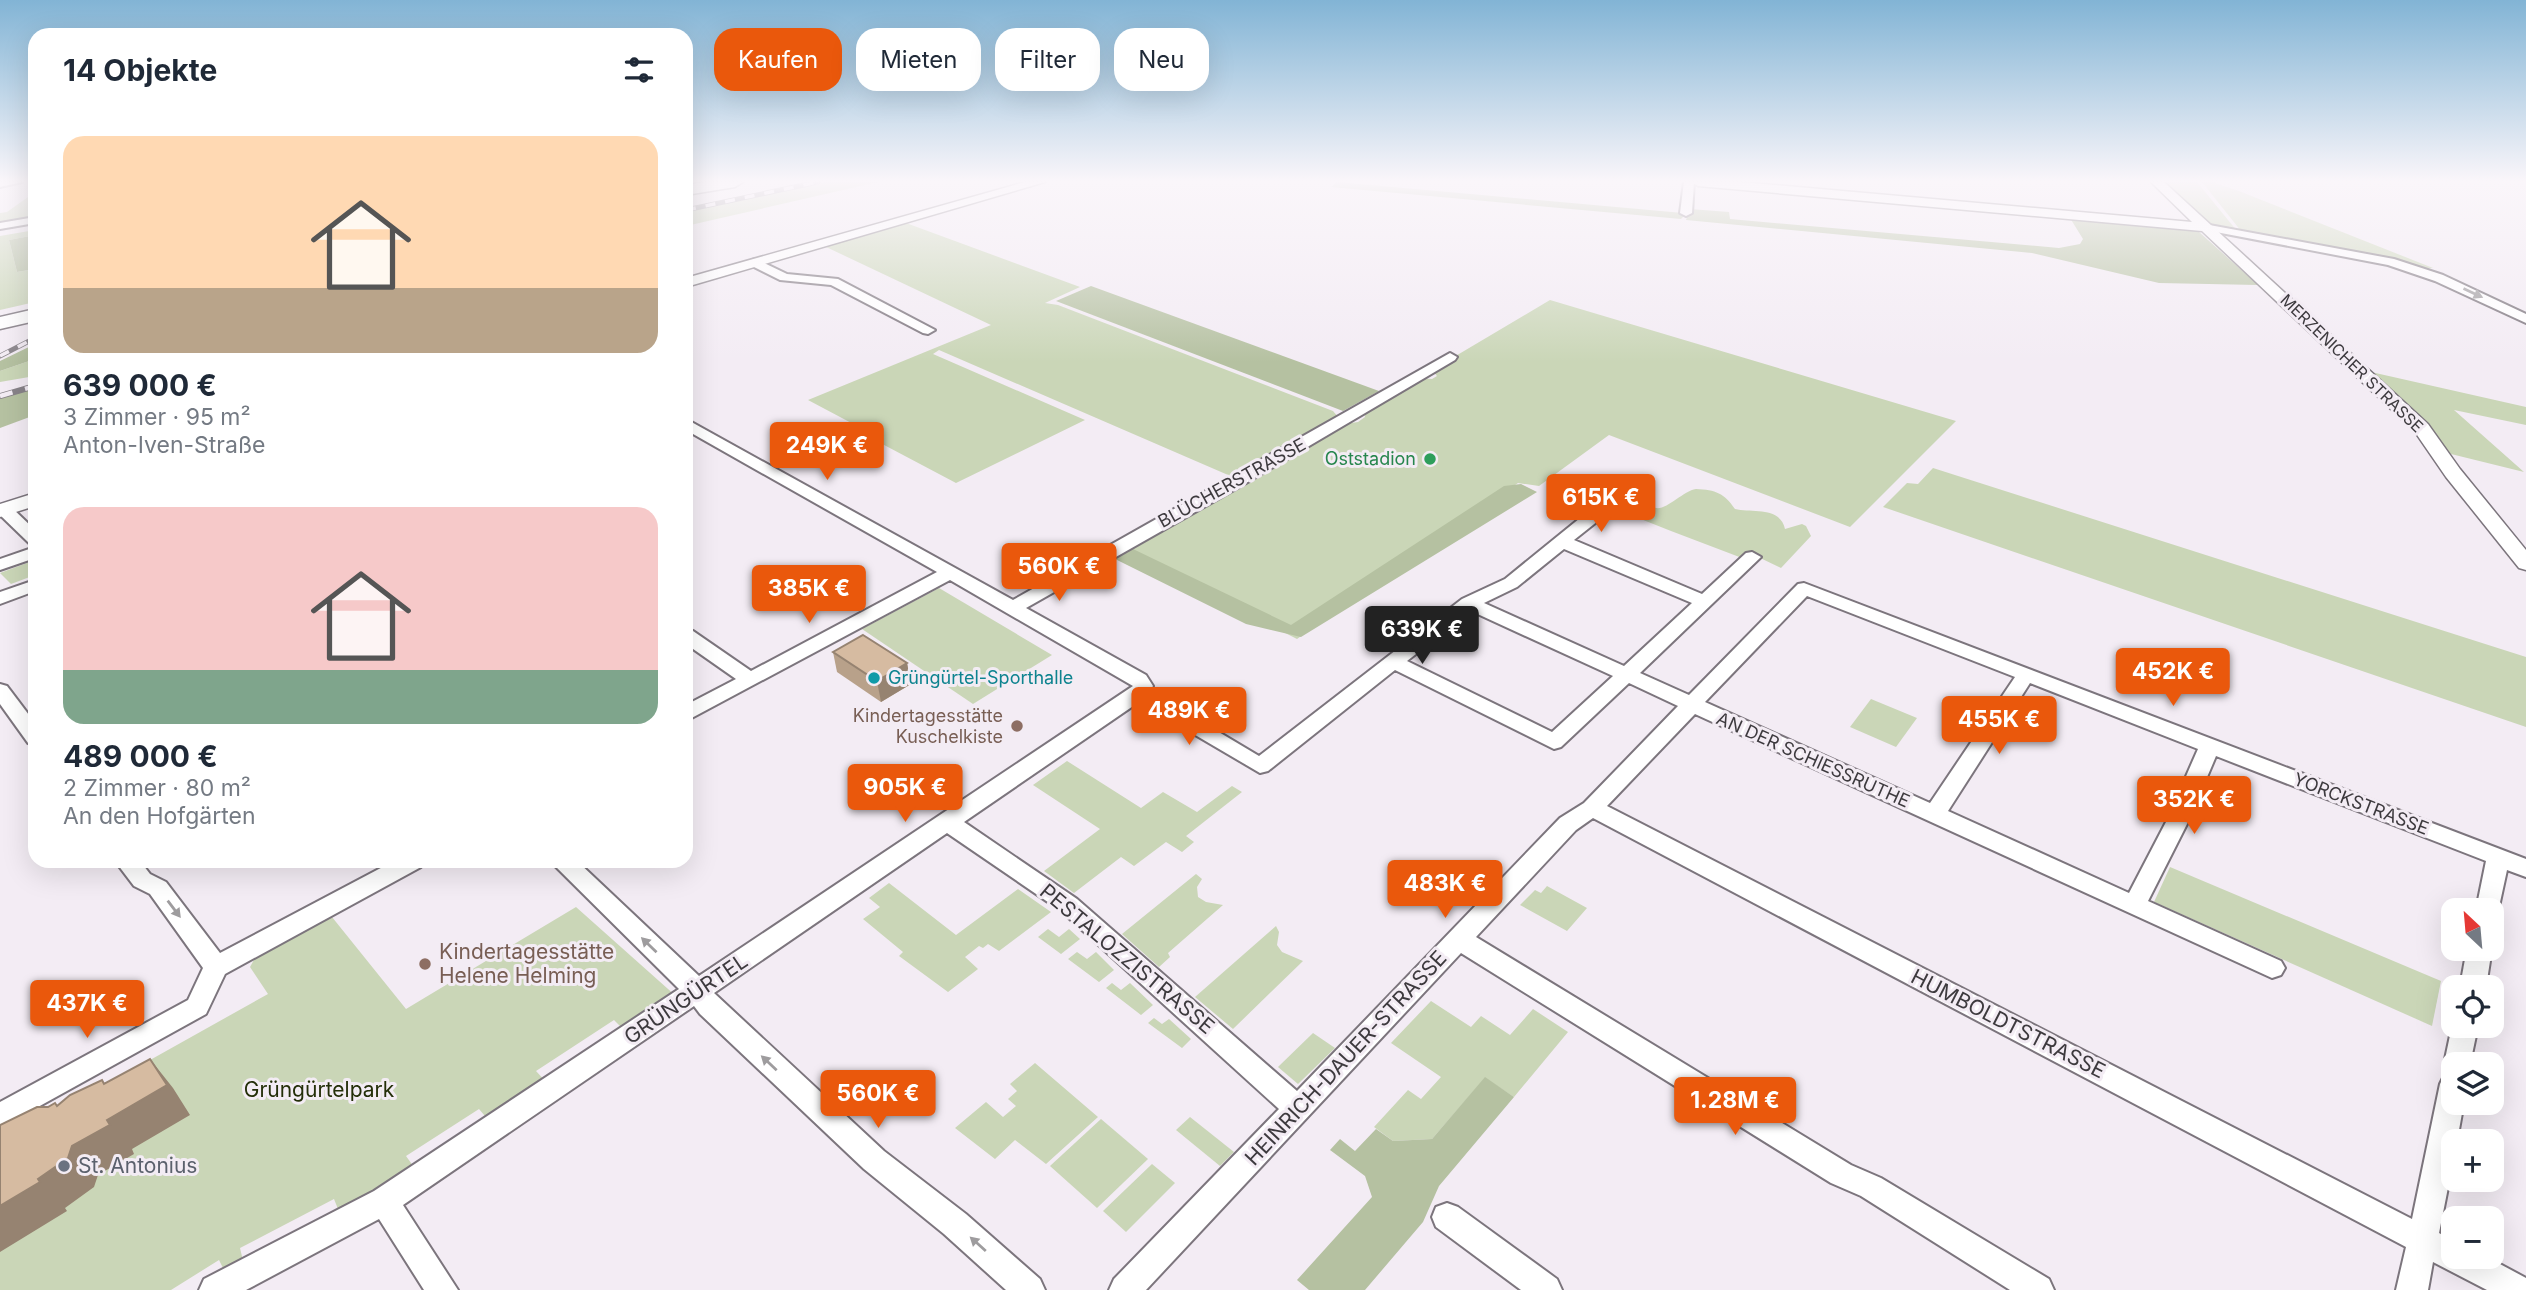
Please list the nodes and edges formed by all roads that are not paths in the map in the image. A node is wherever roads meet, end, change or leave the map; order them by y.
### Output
1 (829, 242) edge
2 (2220, 242) edge
3 (2286, 242) edge
4 (756, 263) junction
5 (693, 281) edge
6 (28, 310) edge
7 (0, 316) edge
8 (28, 317) edge
9 (2526, 319) edge
10 (0, 323) edge
11 (928, 330) dead end
12 (1450, 356) dead end
13 (693, 428) edge
14 (1612, 501) dead end
15 (28, 502) edge
16 (2, 511) edge
17 (28, 533) edge
18 (1563, 542) junction
19 (28, 555) edge
20 (1752, 557) dead end
21 (2526, 564) edge
22 (0, 565) edge
23 (951, 572) junction
24 (28, 587) edge
25 (1804, 588) joint
26 (0, 598) edge
27 (1704, 601) junction
28 (1469, 603) junction
29 (1012, 608) junction
30 (693, 640) edge
31 (1394, 662) junction
32 (2027, 673) junction
33 (1629, 675) junction
34 (750, 680) junction
35 (1141, 689) junction
36 (0, 690) edge
37 (1692, 705) junction
38 (693, 710) edge
39 (28, 728) edge
40 (2210, 746) junction
41 (1592, 808) junction
42 (1934, 815) junction
43 (947, 822) junction
44 (2498, 857) junction
45 (133, 868) edge
46 (400, 868) edge
47 (569, 868) edge
48 (2526, 868) edge
49 (2490, 898) edge
50 (2134, 905) junction
51 (1459, 939) junction
52 (216, 967) junction
53 (2272, 968) dead end
54 (699, 992) junction
55 (1298, 1109) junction
56 (2448, 1115) edge
57 (0, 1116) edge
58 (384, 1200) junction
59 (1447, 1217) dead end
60 (2423, 1241) junction
61 (215, 1290) edge
62 (442, 1290) edge
63 (1029, 1290) edge
64 (1125, 1290) edge
65 (1546, 1290) edge
66 (2038, 1290) edge
67 (2412, 1290) edge
68 (2518, 1290) edge

1 - 4 street
2 - 21 street, MERZENICHER STRASSE
3 -> 9 street
4 - 5 street
4 - 11 street
6 - 7 main road
8 - 10 main road
12 - 29 street, BLÜCHERSTRASSE
13 - 23 street
14 - 18 street
15 - 16 street
16 - 17 street
18 - 27 street
18 - 28 street
19 - 22 street
20 - 27 street
23 - 29 street
23 - 34 street
24 - 26 street
25 - 32 street, YORCKSTRASSE
25 - 37 street, HEINRICH-DAUER-STRASSE
27 - 33 street
28 - 31 street
28 - 33 street, AN DER SCHIESSRUTHE
29 - 35 street
30 - 34 street
31 - 33 street
31 - 35 street
32 - 40 street, YORCKSTRASSE
32 - 42 street
33 - 37 street, AN DER SCHIESSRUTHE
34 - 38 street
35 - 43 street, GRÜNGÜRTEL
36 - 39 street
37 - 41 street, HEINRICH-DAUER-STRASSE
37 - 42 street, AN DER SCHIESSRUTHE
40 - 44 street, YORCKSTRASSE
40 - 50 street
41 - 51 street, HEINRICH-DAUER-STRASSE
41 - 60 street, HUMBOLDTSTRASSE
42 - 50 street, AN DER SCHIESSRUTHE
43 - 54 street, GRÜNGÜRTEL
43 - 55 street, PESTALOZZISTRASSE
44 - 48 street, YORCKSTRASSE
44 - 49 street
45 -> 52 street
46 - 52 street
54 -> 47 street
50 - 53 street, AN DER SCHIESSRUTHE
51 - 55 street, HEINRICH-DAUER-STRASSE
51 - 66 street
52 - 57 street
54 - 58 street, GRÜNGÜRTEL
63 -> 54 street
55 - 64 street, HEINRICH-DAUER-STRASSE
56 - 60 street
58 - 61 street, GRÜNGÜRTEL
58 - 62 street
59 - 65 street
60 - 67 street
60 - 68 street, HUMBOLDTSTRASSE

